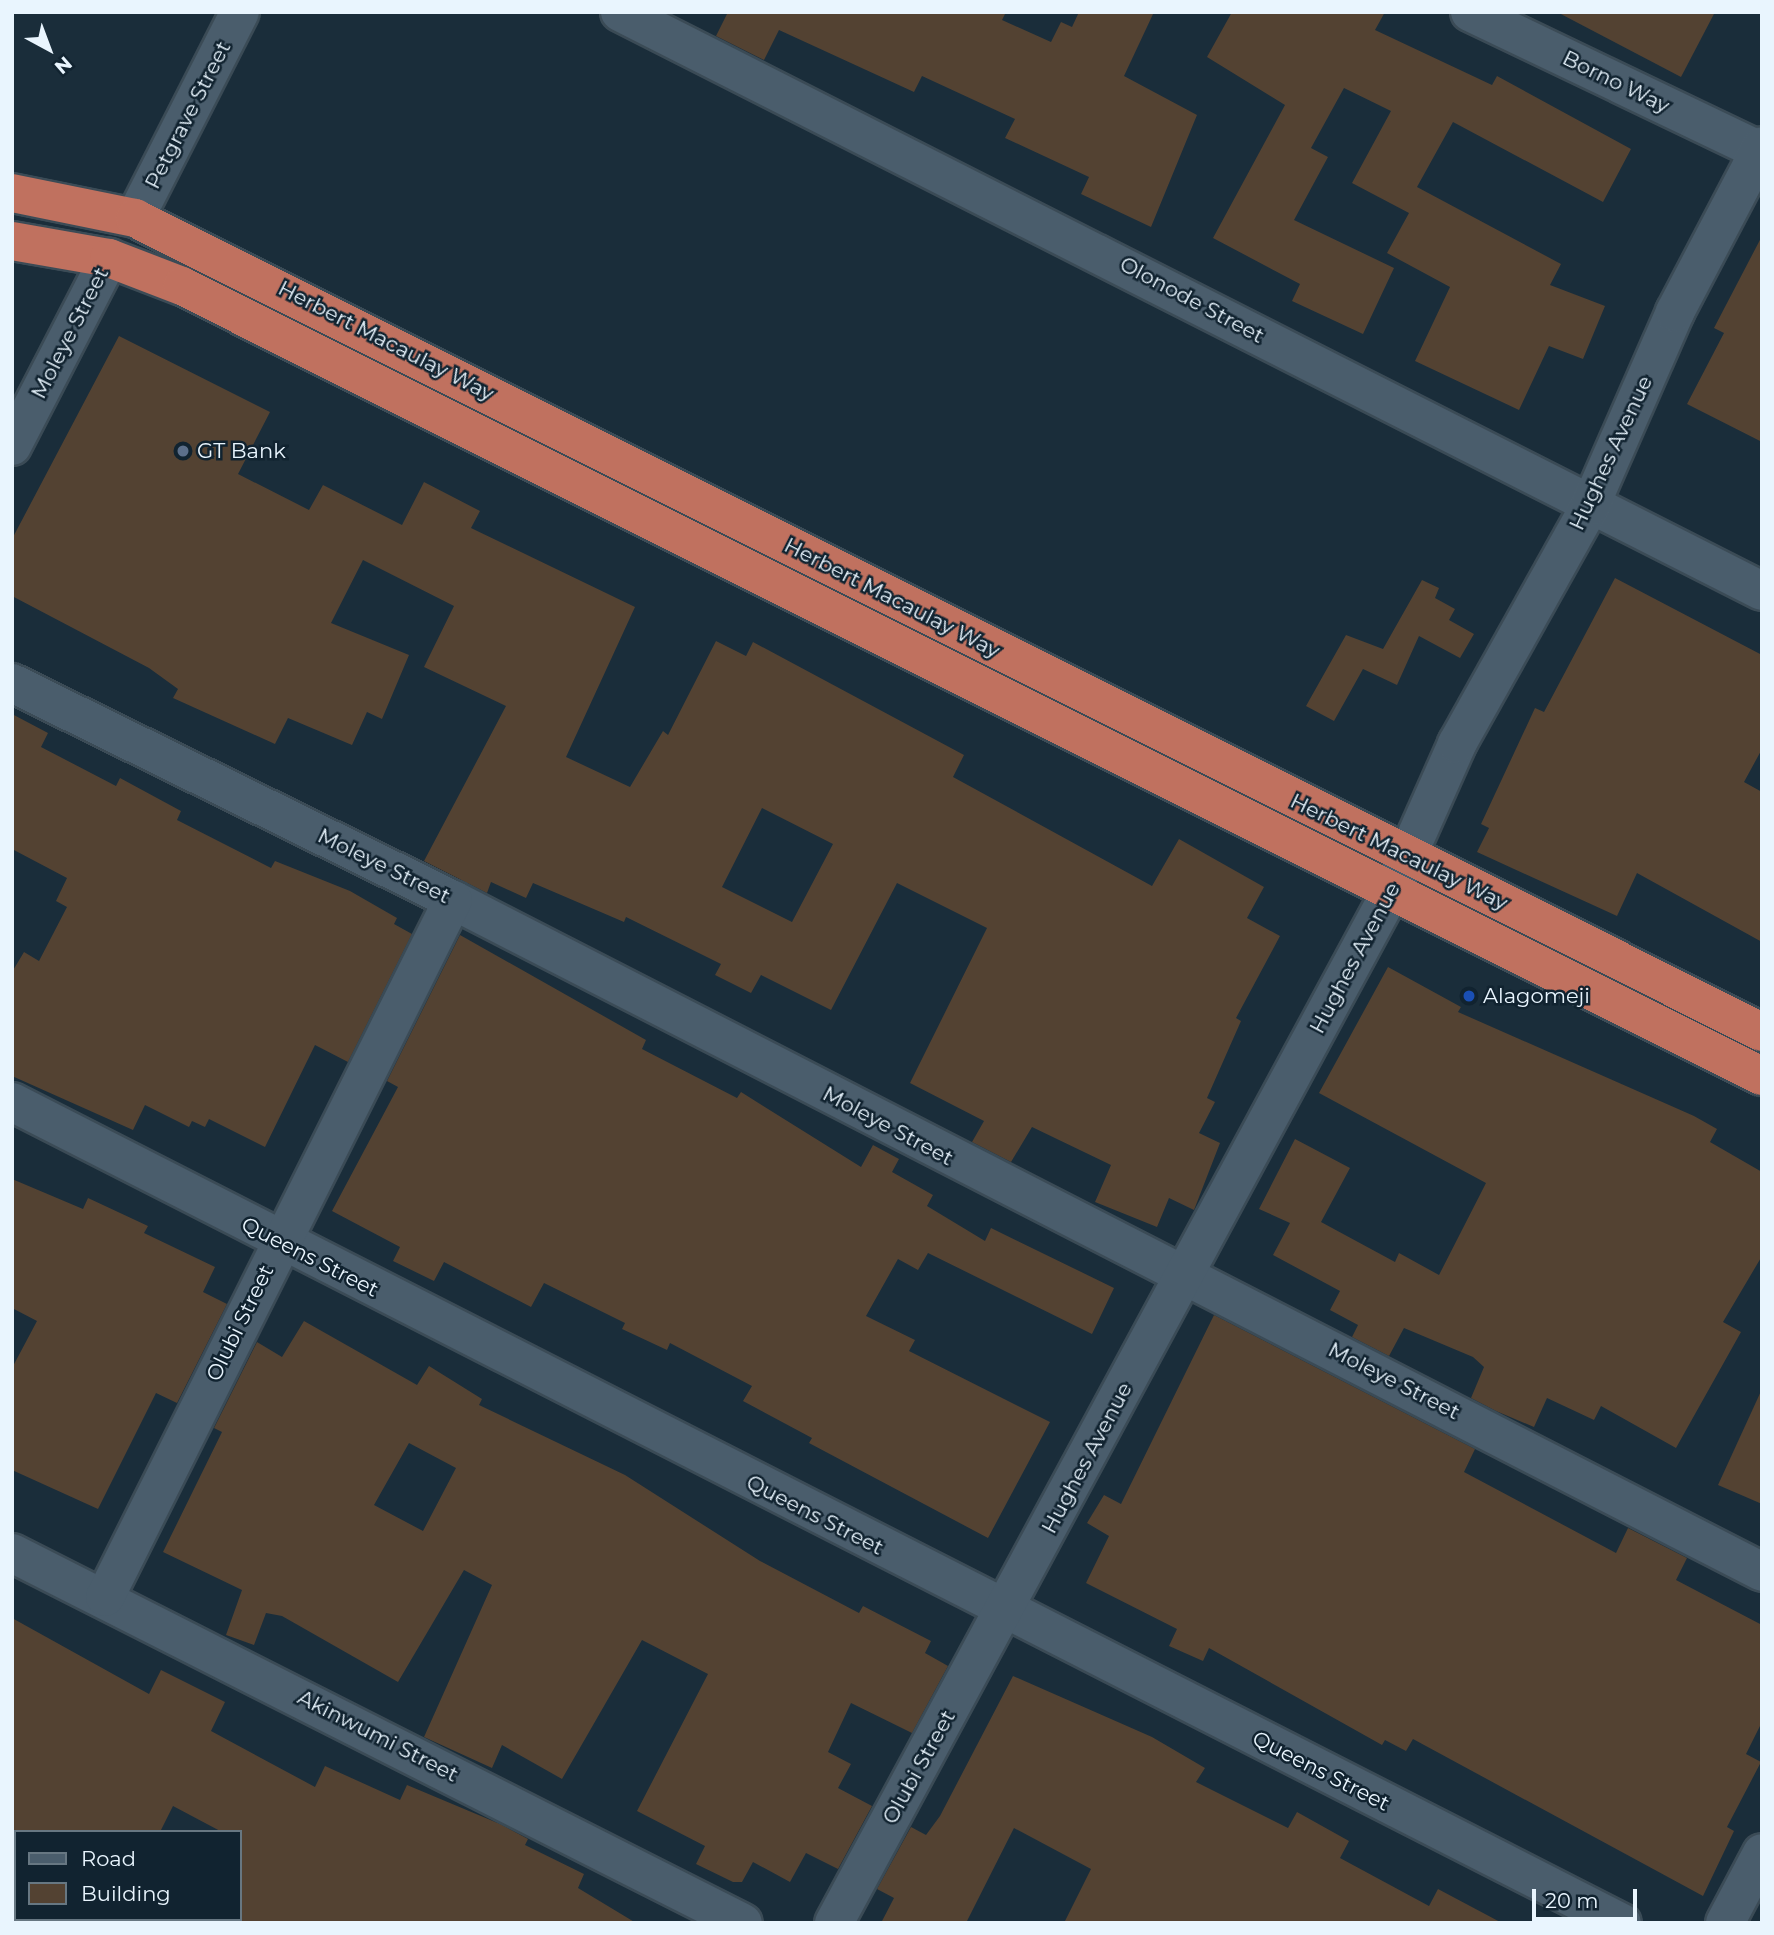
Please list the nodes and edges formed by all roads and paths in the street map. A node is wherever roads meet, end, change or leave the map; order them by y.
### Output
1 (240, 12) edge
2 (620, 12) edge
3 (1470, 12) edge
4 (1761, 150) edge
5 (12, 193) edge
6 (135, 218) junction
7 (12, 241) edge
8 (109, 257) junction
9 (12, 446) edge
10 (1590, 506) junction
11 (1762, 591) edge
12 (12, 683) edge
13 (1401, 872) junction
14 (453, 900) junction
15 (1762, 1032) edge
16 (1762, 1076) edge
17 (12, 1102) edge
18 (280, 1242) junction
19 (1186, 1274) junction
20 (12, 1553) edge
21 (1762, 1572) edge
22 (105, 1597) junction
23 (1004, 1612) junction
24 (1762, 1853) edge
25 (743, 1923) edge
26 (834, 1923) edge
27 (1622, 1923) edge
28 (1726, 1923) edge

1 - 6 street, Petgrave Street
2 - 10 street, Olonode Street
3 - 4 street, Borno Way
4 - 10 street, Hughes Avenue
5 - 6 highway, Herbert Macaulay Way
6 - 13 highway, Herbert Macaulay Way
7 - 8 highway, Herbert Macaulay Way
8 - 9 street, Moleye Street
8 - 13 highway, Herbert Macaulay Way
10 - 11 street, Olonode Street
10 - 13 street, Hughes Avenue
12 - 14 street, Moleye Street
13 - 15 highway, Herbert Macaulay Way
13 - 16 highway, Herbert Macaulay Way
13 - 19 street, Hughes Avenue
14 - 18 street, Olubi Street
14 - 19 street, Moleye Street
17 - 18 street, Queens Street
18 - 22 street, Olubi Street
18 - 23 street, Queens Street
19 - 21 street, Moleye Street
19 - 23 street, Hughes Avenue
20 - 22 street, Akinwumi Street
22 - 25 street, Akinwumi Street
23 - 26 street, Olubi Street
23 - 27 street, Queens Street
24 - 28 street

